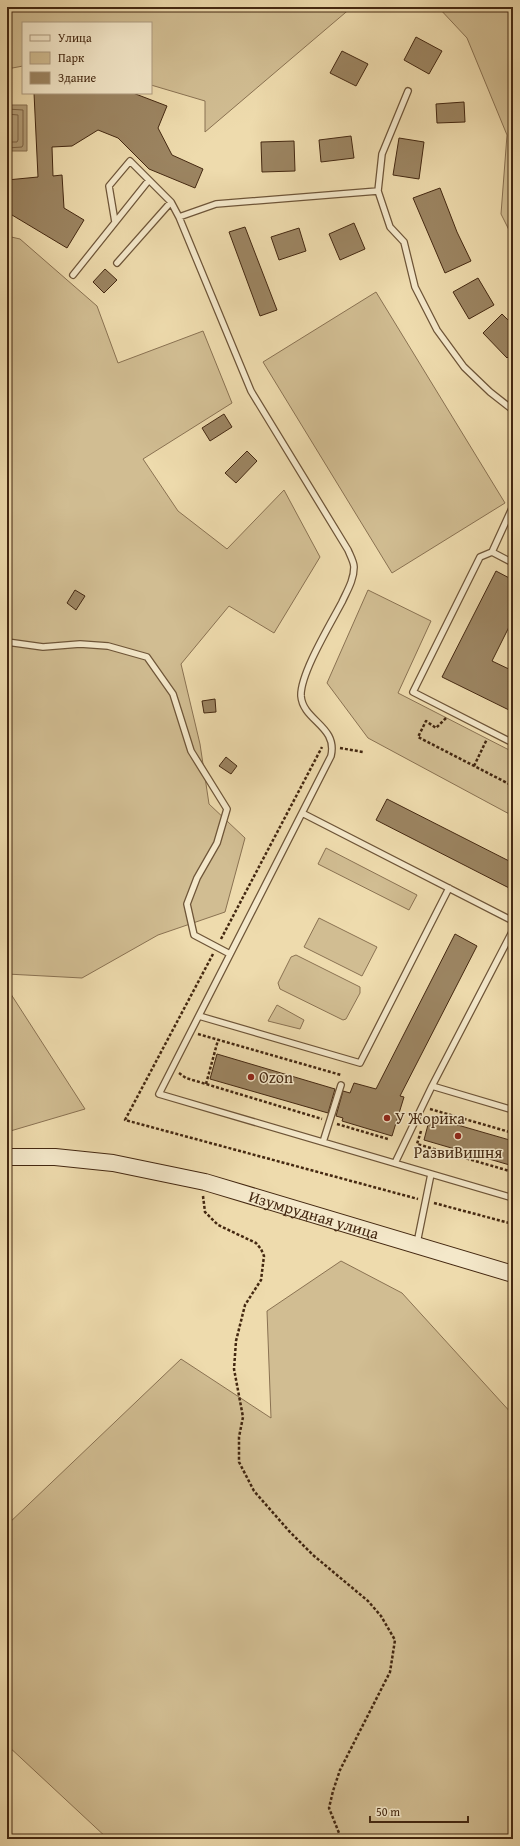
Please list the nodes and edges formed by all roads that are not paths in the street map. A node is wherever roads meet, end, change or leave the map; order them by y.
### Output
1 (408, 91) dead end
2 (149, 180) junction
3 (378, 191) junction
4 (171, 202) junction
5 (179, 217) junction
6 (115, 222) junction
7 (117, 263) dead end
8 (73, 275) dead end
9 (513, 410) edge
10 (513, 506) edge
11 (492, 552) junction
12 (513, 563) edge
13 (7, 642) edge
14 (513, 743) edge
15 (302, 813) junction
16 (449, 888) junction
17 (513, 921) edge
18 (513, 930) edge
19 (230, 954) junction
20 (199, 1016) junction
21 (341, 1085) dead end
22 (432, 1086) junction
23 (513, 1110) edge
24 (324, 1142) junction
25 (7, 1157) edge
26 (395, 1163) junction
27 (431, 1174) junction
28 (513, 1198) edge
29 (417, 1246) junction
30 (513, 1274) edge

1 - 3 lane
2 - 4 lane
2 - 6 lane
2 - 6 lane
3 - 5 lane
3 - 9 lane
4 - 5 lane
4 - 7 lane
5 - 15 lane
6 - 8 lane
10 - 11 lane
11 - 12 lane
11 - 14 lane
13 - 19 lane
15 - 16 lane
15 - 19 lane
16 - 17 lane
16 - 20 lane
18 - 22 lane
19 - 20 lane
20 - 24 lane
21 - 24 lane
22 - 23 lane
22 - 26 lane
24 - 26 lane
25 - 29 street, Изумрудная улица
26 - 27 lane
27 - 28 lane
27 - 29 lane
29 - 30 street, Изумрудная улица

